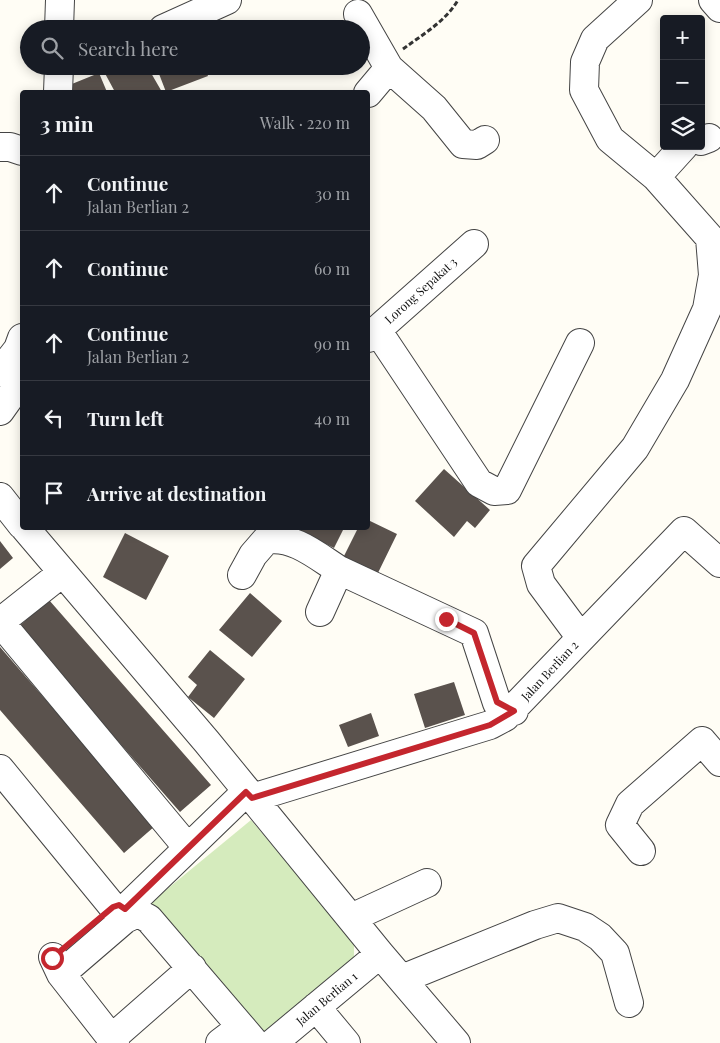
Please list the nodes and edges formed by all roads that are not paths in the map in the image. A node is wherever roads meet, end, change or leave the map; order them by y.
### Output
1 (60, 0) edge
2 (227, 0) edge
3 (638, 0) edge
4 (713, 0) edge
5 (720, 8) edge
6 (358, 14) dead end
7 (59, 20) edge
8 (183, 20) edge
9 (361, 20) edge
10 (370, 35) edge
11 (389, 68) junction
12 (370, 91) edge
13 (485, 140) dead end
14 (0, 147) edge
15 (688, 150) edge
16 (20, 151) edge
17 (656, 176) junction
18 (474, 244) dead end
19 (713, 311) edge
20 (372, 334) edge
21 (580, 343) dead end
22 (20, 344) edge
23 (0, 372) edge
24 (20, 383) edge
25 (0, 411) edge
26 (0, 497) edge
27 (20, 522) edge
28 (27, 530) edge
29 (720, 563) edge
30 (338, 570) junction
31 (62, 572) junction
32 (242, 575) dead end
33 (320, 612) dead end
34 (0, 622) edge
35 (581, 638) junction
36 (514, 711) junction
37 (720, 762) edge
38 (0, 769) edge
39 (249, 795) junction
40 (188, 848) junction
41 (641, 851) dead end
42 (427, 883) dead end
43 (120, 910) junction
44 (350, 918) junction
45 (380, 954) junction
46 (192, 968) junction
47 (402, 979) junction
48 (629, 1003) dead end
49 (316, 1007) junction
50 (238, 1038) edge
51 (113, 1041) edge
52 (273, 1043) edge
53 (346, 1043) edge
54 (456, 1043) edge

1 - 7 street
2 - 8 street
3 - 17 street
4 - 5 street
6 - 9 street
10 - 11 street
11 - 12 street
11 - 13 street
14 - 16 street
15 - 17 street
17 - 19 street
18 - 20 street, Lorong Sepakat 3
19 - 35 street
20 - 21 street
22 - 23 street
24 - 25 street
26 - 27 street
28 - 31 street
29 - 35 street, Jalan Berlian 2
30 - 32 street
30 - 33 street
30 - 36 street
31 - 34 street
31 - 39 street
34 - 40 street
35 - 36 street, Jalan Berlian 2
36 - 39 street, Jalan Berlian 2
37 - 41 street
38 - 43 street
39 - 40 street
39 - 44 street
40 - 43 street
42 - 44 street
43 - 46 street
43 - 51 street
44 - 45 street
45 - 47 street
45 - 49 street, Jalan Berlian 1
46 - 50 street
46 - 51 street
47 - 48 street
47 - 54 street
49 - 52 street, Jalan Berlian 1
49 - 53 street

